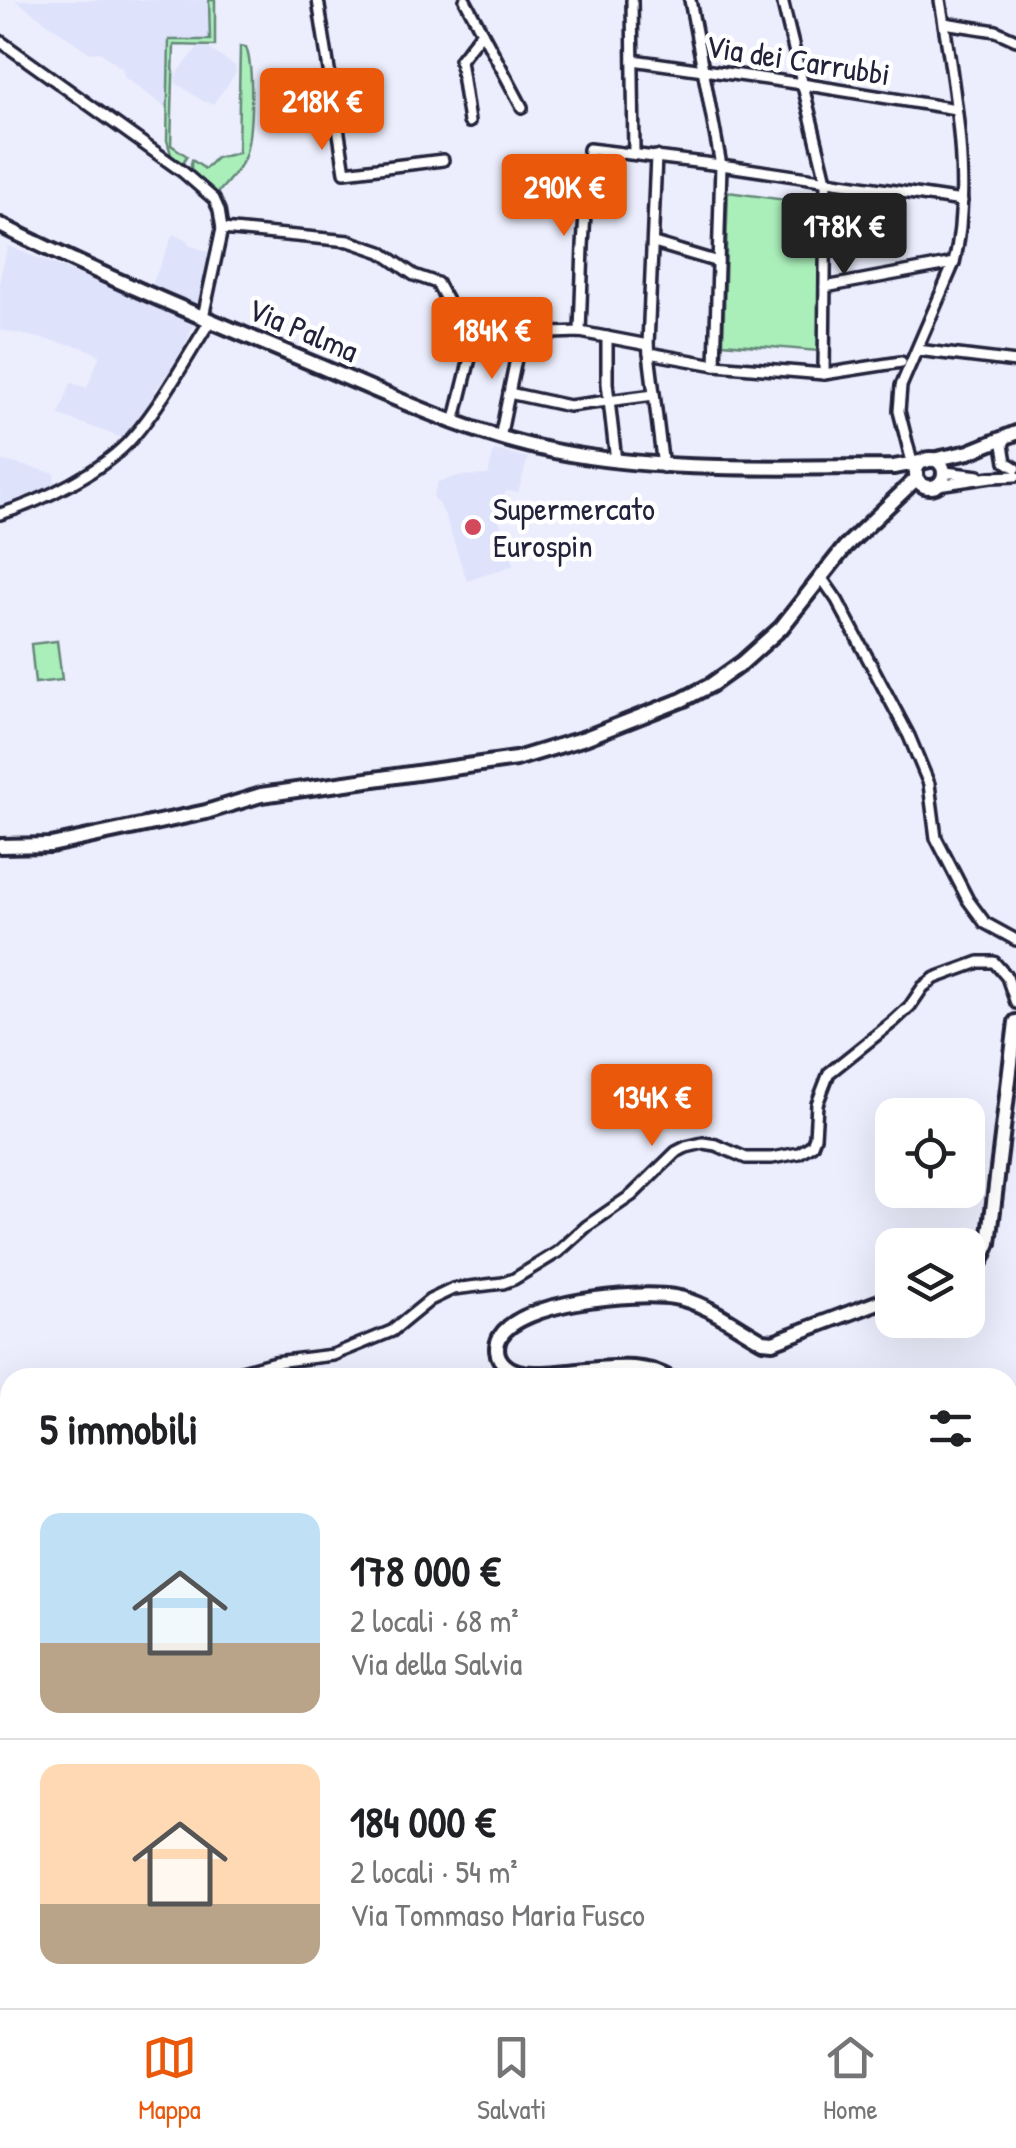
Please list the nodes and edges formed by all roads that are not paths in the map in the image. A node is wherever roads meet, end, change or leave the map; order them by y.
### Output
1 (318, 0) edge
2 (464, 0) edge
3 (632, 0) edge
4 (690, 0) edge
5 (782, 0) edge
6 (940, 0) edge
7 (944, 23) junction
8 (482, 32) junction
9 (1016, 40) edge
10 (0, 42) edge
11 (633, 60) junction
12 (704, 70) junction
13 (802, 84) junction
14 (522, 107) dead end
15 (956, 110) junction
16 (469, 122) dead end
17 (634, 154) junction
18 (656, 156) junction
19 (444, 160) dead end
20 (722, 165) junction
21 (826, 180) junction
22 (962, 200) junction
23 (0, 225) edge
24 (222, 230) junction
25 (654, 243) junction
26 (718, 262) junction
27 (954, 263) junction
28 (825, 287) junction
29 (480, 314) junction
30 (207, 319) junction
31 (580, 332) junction
32 (521, 334) junction
33 (607, 337) junction
34 (649, 349) junction
35 (917, 350) junction
36 (901, 362) dead end
37 (1016, 362) edge
38 (715, 365) junction
39 (824, 374) junction
40 (510, 393) junction
41 (654, 394) junction
42 (609, 401) junction
43 (454, 423) junction
44 (1011, 435) edge
45 (500, 438) junction
46 (905, 442) junction
47 (969, 452) junction
48 (616, 461) junction
49 (928, 461) junction
50 (663, 466) junction
51 (894, 467) junction
52 (1016, 468) edge
53 (944, 471) junction
54 (1016, 476) edge
55 (992, 477) junction
56 (920, 478) junction
57 (0, 514) edge
58 (822, 577) junction
59 (0, 846) edge
60 (1016, 940) edge
61 (1016, 1003) edge
62 (1016, 1022) edge
63 (985, 1253) edge
64 (875, 1303) edge
65 (253, 1368) edge
66 (507, 1368) edge
67 (598, 1368) edge
68 (645, 1368) edge

1 - 19 street
2 - 8 street
3 - 11 street
4 - 12 street
5 - 13 street
6 - 7 street
7 - 9 street
7 - 15 street
8 - 14 street
8 - 16 street
10 - 24 street
11 - 12 street, Via dei Carrubbi
11 - 17 street
12 - 13 street, Via dei Carrubbi
12 - 20 street
13 - 15 street, Via dei Carrubbi
13 - 21 street
15 - 22 street
17 - 18 street
17 - 31 street
18 - 20 street
18 - 25 street
20 - 21 street
20 - 26 street
21 - 22 street
21 - 28 street
22 - 27 street
23 - 30 street, Via Palma
24 - 29 street
24 - 30 street
25 - 26 street
25 - 34 street
26 - 38 street
27 - 28 street
27 - 35 street
28 - 39 street
29 - 32 street
29 - 43 street
30 - 43 street, Via Palma
30 - 57 street
31 - 32 street
31 - 33 street
32 - 40 street
33 - 34 street
33 - 42 street
34 - 38 street
34 - 41 street
35 - 37 street
35 - 46 street
36 - 39 street
38 - 39 street
40 - 42 street
40 - 45 street
41 - 42 street
41 - 50 street
42 - 48 street
43 - 45 street, Via Palma
44 - 47 street
44 - 52 street
45 - 48 street, Via Palma
46 - 49 street
46 - 51 street
46 - 56 street
47 - 49 street
47 - 53 street
48 - 50 street, Via Palma
49 - 53 street
49 - 56 street
50 - 51 street, Via Palma
51 - 56 street
53 - 55 street
53 - 56 street
54 - 55 street
55 - 56 street
56 - 58 street
58 - 59 street
58 - 60 street
61 - 65 street
62 - 63 street
64 - 66 street
67 - 68 street

